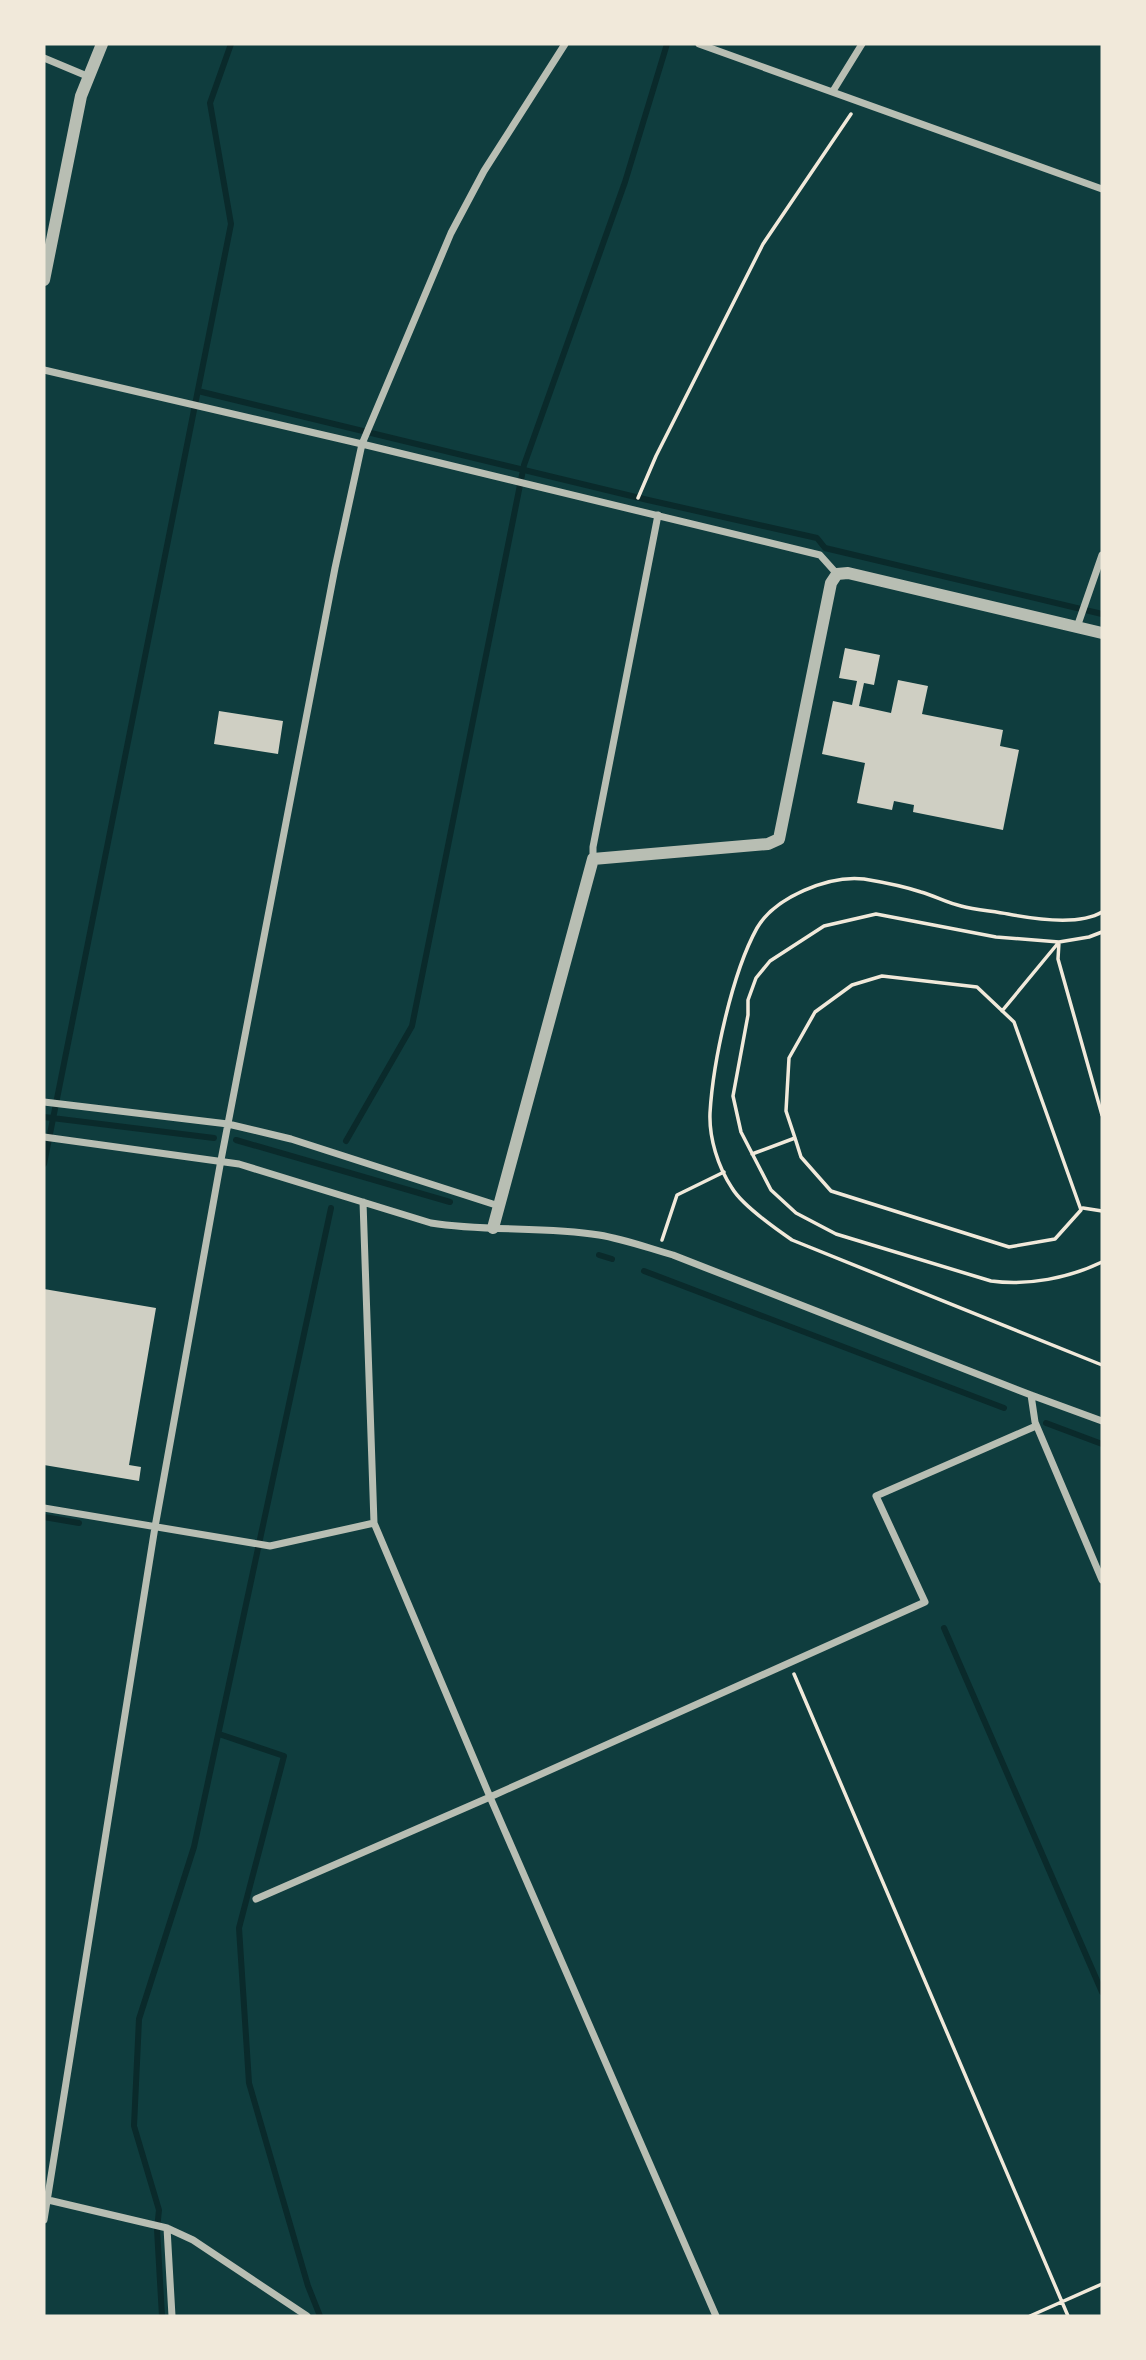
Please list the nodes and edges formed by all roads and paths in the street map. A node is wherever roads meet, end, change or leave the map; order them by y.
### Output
1 (102, 44) edge
2 (565, 44) edge
3 (699, 44) edge
4 (862, 44) edge
5 (44, 58) edge
6 (88, 76) junction
7 (833, 91) junction
8 (860, 101) junction
9 (1102, 189) edge
10 (44, 280) edge
11 (44, 370) edge
12 (362, 444) junction
13 (633, 509) junction
14 (658, 515) junction
15 (1102, 555) edge
16 (837, 574) junction
17 (1077, 627) junction
18 (1102, 633) edge
19 (593, 859) junction
20 (1102, 912) edge
21 (1102, 932) edge
22 (1059, 942) junction
23 (1002, 1011) junction
24 (44, 1102) edge
25 (1102, 1115) edge
26 (228, 1124) junction
27 (44, 1138) edge
28 (795, 1138) junction
29 (752, 1154) junction
30 (221, 1160) junction
31 (724, 1172) junction
32 (363, 1202) junction
33 (499, 1206) junction
34 (1083, 1208) dead end
35 (1102, 1211) edge
36 (493, 1228) junction
37 (657, 1251) junction
38 (1102, 1262) edge
39 (1102, 1365) edge
40 (1031, 1395) junction
41 (1102, 1421) edge
42 (1036, 1426) junction
43 (44, 1508) edge
44 (374, 1522) junction
45 (155, 1527) junction
46 (1102, 1580) edge
47 (790, 1664) junction
48 (490, 1797) junction
49 (256, 1899) dead end
50 (46, 2199) edge
51 (44, 2220) edge
52 (167, 2228) junction
53 (1102, 2284) edge
54 (1062, 2302) junction
55 (172, 2316) edge
56 (307, 2316) edge
57 (716, 2316) edge
58 (1030, 2316) edge
59 (1068, 2316) edge

1 - 6 street
2 - 12 street
3 - 7 street
4 - 7 street
5 - 6 street
6 - 10 street
7 - 8 street
8 - 9 street
8 - 13 path
11 - 12 street
12 - 13 street
12 - 26 street
13 - 14 street
14 - 16 street
14 - 19 street
15 - 17 street
16 - 17 street
16 - 19 street
17 - 18 street
19 - 33 street
20 - 31 path
21 - 22 path
22 - 23 path
22 - 25 path
22 - 29 path
23 - 28 path
23 - 28 path
24 - 26 street
26 - 30 street
26 - 33 street
27 - 30 street
28 - 29 path
29 - 38 path
30 - 32 street
30 - 45 street
31 - 37 path
31 - 39 path
32 - 36 street
32 - 44 street
33 - 36 street
34 - 35 path
36 - 37 street
37 - 40 street
40 - 41 street
40 - 42 street
42 - 46 street
42 - 47 street
43 - 45 street
44 - 45 street
44 - 48 street
45 - 50 street
47 - 48 street
47 - 54 path
48 - 49 street
48 - 57 street
50 - 51 street
50 - 52 street
52 - 55 street
52 - 56 street
53 - 54 path
54 - 58 path
54 - 59 path

